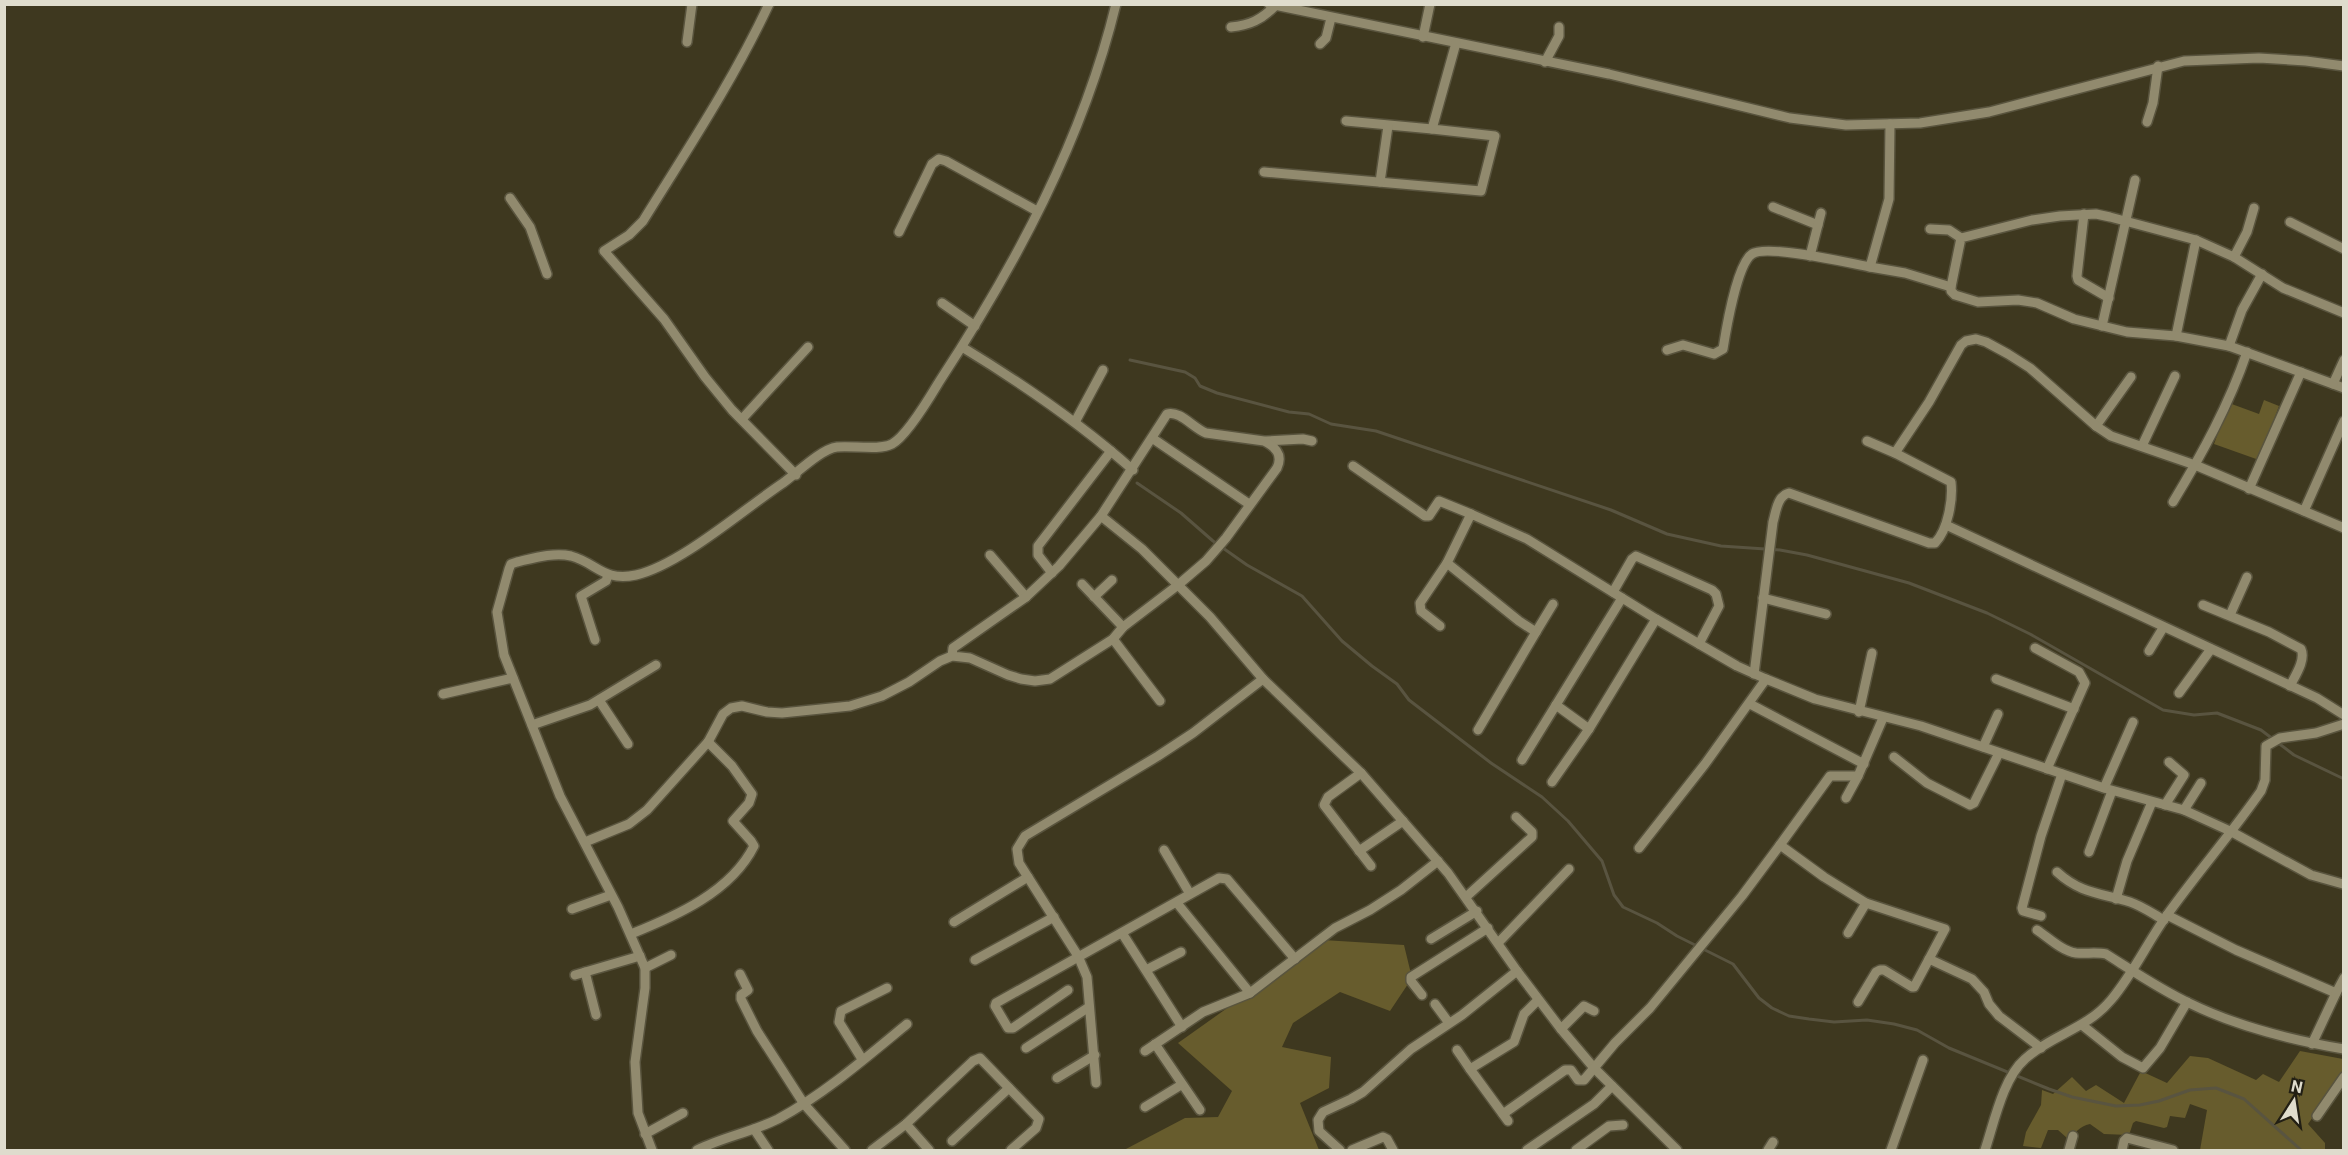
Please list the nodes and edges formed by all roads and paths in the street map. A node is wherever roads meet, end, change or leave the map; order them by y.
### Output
1 (692, 4) edge
2 (769, 4) edge
3 (1116, 4) edge
4 (1430, 4) edge
5 (1272, 5) edge
6 (1331, 18) junction
7 (1231, 27) dead end
8 (1559, 27) dead end
9 (1423, 37) junction
10 (687, 42) dead end
11 (1456, 43) junction
12 (1320, 44) dead end
13 (1545, 62) junction
14 (2158, 66) junction
15 (2343, 66) edge
16 (1346, 121) dead end
17 (2147, 122) dead end
18 (1890, 124) junction
19 (1388, 126) junction
20 (1432, 129) junction
21 (1264, 172) dead end
22 (2135, 180) dead end
23 (1380, 182) junction
24 (510, 198) dead end
25 (1773, 207) dead end
26 (2254, 208) dead end
27 (1037, 211) junction
28 (1821, 213) dead end
29 (2084, 214) junction
30 (2125, 220) junction
31 (2290, 222) dead end
32 (1818, 225) junction
33 (1930, 230) dead end
34 (899, 232) dead end
35 (1961, 238) junction
36 (2196, 240) junction
37 (2343, 249) edge
38 (1810, 256) junction
39 (2234, 257) junction
40 (1870, 267) junction
41 (547, 274) dead end
42 (2262, 274) junction
43 (1951, 287) junction
44 (2109, 298) junction
45 (942, 303) dead end
46 (2343, 314) edge
47 (975, 326) junction
48 (2102, 326) junction
49 (2176, 336) junction
50 (2229, 346) junction
51 (808, 347) dead end
52 (962, 347) junction
53 (1667, 350) dead end
54 (2247, 352) junction
55 (2343, 360) edge
56 (1103, 370) dead end
57 (2301, 372) junction
58 (2175, 376) dead end
59 (2131, 377) dead end
60 (2333, 384) junction
61 (2343, 388) edge
62 (742, 419) junction
63 (2343, 421) edge
64 (1076, 422) junction
65 (2096, 426) junction
66 (1152, 438) junction
67 (1264, 441) junction
68 (1312, 441) dead end
69 (1867, 441) dead end
70 (2142, 446) junction
71 (1111, 451) junction
72 (1895, 453) junction
73 (2195, 465) junction
74 (1353, 466) dead end
75 (1133, 470) junction
76 (796, 475) junction
77 (2249, 489) junction
78 (2173, 502) dead end
79 (1249, 504) junction
80 (2304, 511) junction
81 (1471, 514) junction
82 (1101, 516) junction
83 (1946, 525) junction
84 (2343, 528) edge
85 (990, 555) dead end
86 (1447, 563) junction
87 (1052, 573) junction
88 (609, 575) junction
89 (2247, 577) dead end
90 (1112, 580) dead end
91 (1082, 584) dead end
92 (1178, 585) junction
93 (1613, 592) junction
94 (1026, 597) junction
95 (1094, 597) junction
96 (1622, 598) junction
97 (1763, 598) junction
98 (1553, 604) dead end
99 (2203, 605) dead end
100 (1826, 614) dead end
101 (2230, 615) junction
102 (1656, 619) junction
103 (1440, 626) dead end
104 (1123, 627) junction
105 (2163, 628) junction
106 (1536, 632) junction
107 (1113, 639) junction
108 (595, 640) dead end
109 (1699, 644) junction
110 (2035, 648) dead end
111 (2211, 649) junction
112 (2149, 651) dead end
113 (1872, 653) dead end
114 (952, 656) junction
115 (656, 665) dead end
116 (1754, 674) junction
117 (513, 678) junction
118 (1263, 679) junction
119 (1996, 679) dead end
120 (1766, 680) junction
121 (2290, 686) junction
122 (2179, 693) dead end
123 (443, 694) dead end
124 (599, 700) junction
125 (1160, 701) dead end
126 (1750, 704) junction
127 (1556, 705) junction
128 (2074, 709) junction
129 (1859, 712) junction
130 (1998, 714) dead end
131 (2343, 715) edge
132 (1883, 718) junction
133 (2133, 722) dead end
134 (2343, 724) edge
135 (531, 725) junction
136 (1589, 729) junction
137 (1478, 730) dead end
138 (708, 742) junction
139 (628, 744) dead end
140 (1983, 747) junction
141 (1999, 753) junction
142 (1894, 757) dead end
143 (1522, 760) dead end
144 (2169, 762) dead end
145 (1864, 764) junction
146 (2047, 769) junction
147 (1361, 773) junction
148 (2062, 774) junction
149 (1858, 776) junction
150 (1552, 782) dead end
151 (2201, 783) dead end
152 (2108, 790) junction
153 (1846, 798) dead end
154 (2151, 802) junction
155 (2165, 805) junction
156 (2184, 810) junction
157 (1516, 817) dead end
158 (1403, 821) junction
159 (2230, 831) junction
160 (585, 842) junction
161 (1780, 845) junction
162 (1639, 848) dead end
163 (1164, 850) dead end
164 (1359, 851) junction
165 (2089, 852) dead end
166 (1438, 861) junction
167 (1371, 866) dead end
168 (1569, 869) dead end
169 (2057, 872) dead end
170 (1028, 877) junction
171 (2343, 884) edge
172 (1190, 894) junction
173 (611, 895) junction
174 (1467, 897) junction
175 (2116, 899) junction
176 (1177, 903) junction
177 (1866, 903) junction
178 (572, 909) dead end
179 (1477, 911) junction
180 (2042, 916) dead end
181 (1054, 917) junction
182 (2165, 918) junction
183 (954, 922) dead end
184 (1488, 928) junction
185 (2037, 930) dead end
186 (1122, 933) junction
187 (1848, 933) dead end
188 (631, 934) junction
189 (1431, 939) dead end
190 (1498, 943) junction
191 (1181, 952) dead end
192 (640, 956) junction
193 (671, 956) dead end
194 (1078, 956) junction
195 (1296, 959) junction
196 (1929, 959) junction
197 (975, 960) dead end
198 (645, 968) junction
199 (1146, 970) junction
200 (1516, 970) junction
201 (2132, 970) junction
202 (740, 974) dead end
203 (2343, 978) edge
204 (887, 988) dead end
205 (1068, 990) dead end
206 (1250, 993) junction
207 (2336, 993) junction
208 (1422, 995) dead end
209 (1538, 1000) junction
210 (1858, 1002) dead end
211 (2187, 1002) junction
212 (1434, 1004) dead end
213 (1089, 1007) junction
214 (1594, 1011) dead end
215 (596, 1015) dead end
216 (1449, 1023) junction
217 (907, 1024) dead end
218 (2082, 1025) junction
219 (1182, 1027) junction
220 (1561, 1029) junction
221 (1155, 1044) junction
222 (2312, 1044) junction
223 (1026, 1048) dead end
224 (2041, 1048) junction
225 (1457, 1050) dead end
226 (2343, 1050) edge
227 (1145, 1051) dead end
228 (1095, 1055) junction
229 (862, 1059) junction
230 (1923, 1060) dead end
231 (1594, 1068) junction
232 (1470, 1069) junction
233 (2343, 1077) edge
234 (1057, 1078) dead end
235 (1096, 1083) dead end
236 (1181, 1085) junction
237 (1612, 1086) junction
238 (1009, 1088) junction
239 (804, 1104) junction
240 (1145, 1107) dead end
241 (1200, 1110) dead end
242 (683, 1113) dead end
243 (2317, 1116) dead end
244 (906, 1124) junction
245 (1623, 1125) dead end
246 (754, 1129) junction
247 (645, 1134) junction
248 (2073, 1136) dead end
249 (952, 1141) dead end
250 (652, 1150) edge
251 (697, 1150) edge
252 (768, 1150) edge
253 (845, 1150) edge
254 (872, 1150) edge
255 (929, 1150) edge
256 (1011, 1150) edge
257 (1340, 1150) edge
258 (1352, 1150) edge
259 (1393, 1150) edge
260 (1527, 1150) edge
261 (1576, 1150) edge
262 (1673, 1150) edge
263 (1891, 1150) edge
264 (1985, 1150) edge
265 (2069, 1150) edge
266 (2121, 1150) edge
267 (2173, 1150) edge

1 - 10 street
2 - 62 street
3 - 27 street
4 - 9 street
5 - 6 street
5 - 7 street
6 - 9 street
6 - 12 street
8 - 13 street
9 - 11 street
11 - 13 street
11 - 20 street
13 - 18 street
14 - 15 street
14 - 17 street
14 - 18 street
16 - 19 street
18 - 40 street
19 - 20 street
19 - 23 street
20 - 23 street
21 - 23 street
22 - 30 street
24 - 41 street
25 - 32 street
26 - 39 street
27 - 34 street
27 - 47 street
28 - 32 street
29 - 30 street
29 - 35 street
29 - 44 street
30 - 36 street
30 - 44 street
31 - 37 street
32 - 38 street
33 - 35 street
35 - 43 street
36 - 39 street
36 - 49 street
38 - 40 street
38 - 53 street
39 - 42 street
40 - 43 street
42 - 46 street
42 - 50 street
43 - 48 street
44 - 48 street
45 - 47 street
47 - 52 street
48 - 49 street
49 - 50 street
50 - 54 street
51 - 62 street
52 - 64 street
52 - 76 street
54 - 57 street
54 - 73 street
55 - 60 street
56 - 64 street
57 - 60 street
57 - 77 street
58 - 70 street
59 - 65 street
60 - 61 street
62 - 76 street
63 - 80 street
64 - 71 street
65 - 70 street
65 - 72 street
66 - 67 street
66 - 75 street
66 - 79 street
67 - 68 street
67 - 79 street
69 - 72 street
70 - 73 street
71 - 75 street
71 - 87 street
72 - 83 street
73 - 77 street
73 - 78 street
74 - 81 street
75 - 82 street
76 - 88 street
77 - 80 street
79 - 92 street
80 - 84 street
81 - 86 street
81 - 93 street
82 - 87 street
82 - 92 street
83 - 97 street
83 - 105 street
85 - 94 street
86 - 103 street
86 - 106 street
87 - 94 street
88 - 108 street
88 - 117 street
89 - 101 street
90 - 95 street
91 - 95 street
92 - 104 street
92 - 118 street
93 - 96 street
93 - 109 street
94 - 114 street
95 - 104 street
96 - 102 street
96 - 127 street
97 - 100 street
97 - 116 street
98 - 106 street
99 - 101 street
101 - 121 street
102 - 109 street
102 - 136 street
104 - 107 street
105 - 111 street
105 - 112 street
106 - 137 street
107 - 114 street
107 - 125 street
109 - 116 street
110 - 128 street
111 - 121 street
111 - 122 street
113 - 129 street
114 - 138 street
115 - 124 street
116 - 120 street
117 - 123 street
117 - 135 street
118 - 147 street
118 - 170 street
119 - 128 street
120 - 126 street
120 - 129 street
121 - 131 street
124 - 135 street
124 - 139 street
126 - 145 street
126 - 162 street
127 - 136 street
127 - 143 street
128 - 146 street
129 - 132 street
130 - 140 street
132 - 140 street
132 - 145 street
133 - 152 street
134 - 159 street
135 - 160 street
136 - 150 street
138 - 160 street
138 - 188 street
140 - 141 street
141 - 142 street
141 - 146 street
144 - 155 street
145 - 149 street
146 - 148 street
147 - 158 street
147 - 164 street
148 - 152 street
148 - 180 street
149 - 153 street
149 - 161 street
151 - 156 street
152 - 154 street
152 - 165 street
154 - 155 street
154 - 175 street
155 - 156 street
156 - 159 street
157 - 174 street
158 - 164 street
158 - 166 street
159 - 171 street
159 - 182 street
160 - 173 street
161 - 177 street
161 - 231 street
163 - 172 street
164 - 167 street
166 - 174 street
166 - 195 street
168 - 190 street
169 - 175 street
170 - 181 street
170 - 183 street
172 - 176 street
172 - 195 street
173 - 178 street
173 - 188 street
174 - 179 street
175 - 182 street
176 - 186 street
176 - 206 street
177 - 187 street
177 - 196 street
179 - 184 street
179 - 189 street
181 - 194 street
181 - 197 street
182 - 201 street
182 - 207 street
184 - 190 street
184 - 208 street
185 - 201 street
186 - 194 street
186 - 199 street
188 - 192 street
190 - 200 street
191 - 199 street
192 - 198 street
192 - 215 street
193 - 198 street
194 - 205 street
194 - 213 street
195 - 206 street
196 - 210 street
196 - 224 street
198 - 247 street
199 - 219 street
200 - 209 street
200 - 216 street
201 - 211 street
201 - 218 street
202 - 239 street
203 - 207 street
204 - 229 street
206 - 219 street
207 - 222 street
209 - 220 street
209 - 232 street
211 - 218 street
211 - 222 street
212 - 216 street
213 - 223 street
213 - 228 street
214 - 220 street
216 - 257 street
217 - 229 street
218 - 224 street
219 - 221 street
220 - 231 street
221 - 227 street
221 - 236 street
222 - 226 street
224 - 264 street
225 - 232 street
228 - 234 street
228 - 235 street
229 - 239 street
230 - 263 street
231 - 232 street
231 - 237 street
233 - 243 street
236 - 240 street
236 - 241 street
237 - 260 street
237 - 262 street
238 - 244 street
238 - 249 street
238 - 256 street
239 - 246 street
239 - 253 street
242 - 247 street
244 - 254 street
244 - 255 street
245 - 261 street
246 - 251 street
246 - 252 street
247 - 250 street
248 - 265 street
258 - 259 street
266 - 267 street

